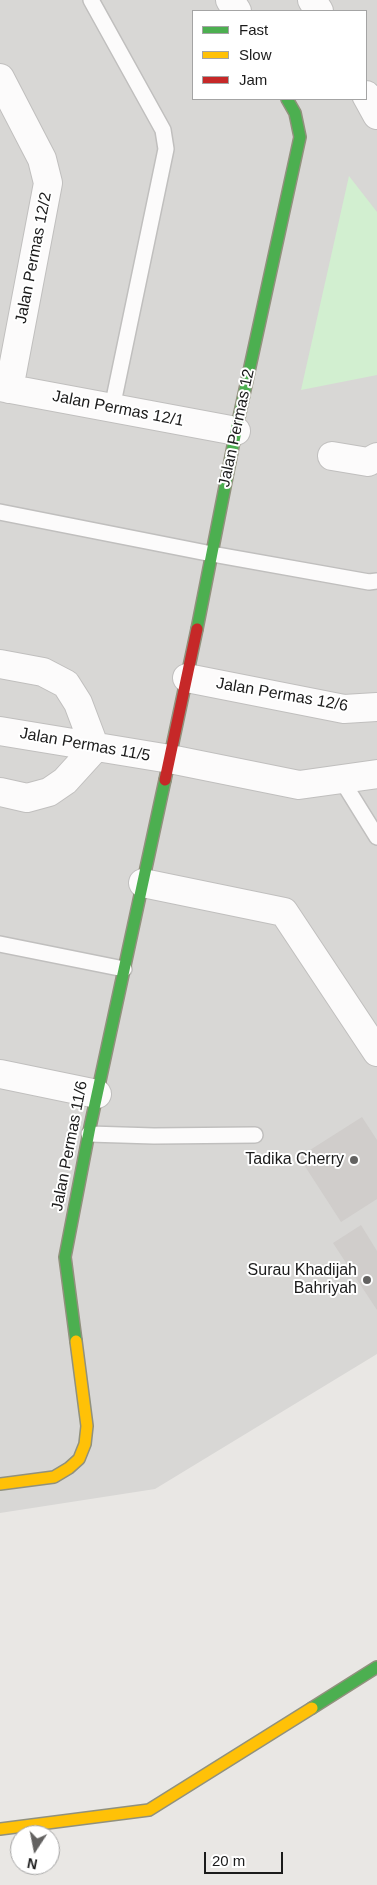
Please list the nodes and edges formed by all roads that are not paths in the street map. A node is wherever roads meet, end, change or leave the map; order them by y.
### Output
1 (91, 0) edge
2 (0, 78) edge
3 (367, 97) edge
4 (288, 100) edge
5 (377, 115) edge
6 (4, 388) edge
7 (112, 408) junction
8 (236, 431) junction
9 (332, 456) dead end
10 (377, 457) edge
11 (0, 512) edge
12 (212, 554) junction
13 (377, 581) edge
14 (0, 664) edge
15 (187, 678) junction
16 (377, 707) edge
17 (0, 731) edge
18 (95, 748) junction
19 (170, 759) junction
20 (377, 774) edge
21 (341, 779) junction
22 (0, 792) edge
23 (377, 837) edge
24 (143, 883) junction
25 (0, 944) edge
26 (124, 968) junction
27 (377, 1052) edge
28 (0, 1074) edge
29 (98, 1094) junction
30 (89, 1134) junction
31 (255, 1135) dead end
32 (0, 1484) edge
33 (377, 1667) edge
34 (0, 1829) edge

1 - 7 lane
2 - 6 street, Jalan Permas 12/2
3 - 5 street
4 - 8 street, Jalan Permas 12
6 - 7 street, Jalan Permas 12/1
7 - 8 street, Jalan Permas 12/1
8 - 12 street, Jalan Permas 12
9 - 10 street
11 - 12 lane
12 - 13 lane
12 - 15 street, Jalan Permas 12
14 - 18 street
15 - 16 street, Jalan Permas 12/6
15 - 19 street, Jalan Permas 12
17 - 18 street, Jalan Permas 11/5
18 - 19 street, Jalan Permas 11/5
18 - 22 street
19 - 21 street, Jalan Permas 11/5
19 - 24 street, Jalan Permas 11/6
20 - 21 street, Jalan Permas 11/5
21 - 23 lane
24 - 26 street, Jalan Permas 11/6
24 - 27 street
25 - 26 lane
26 - 29 street, Jalan Permas 11/6
28 - 29 street
29 - 30 street, Jalan Permas 11/6
30 - 31 lane
30 - 32 street, Jalan Permas 11/6
33 - 34 street

